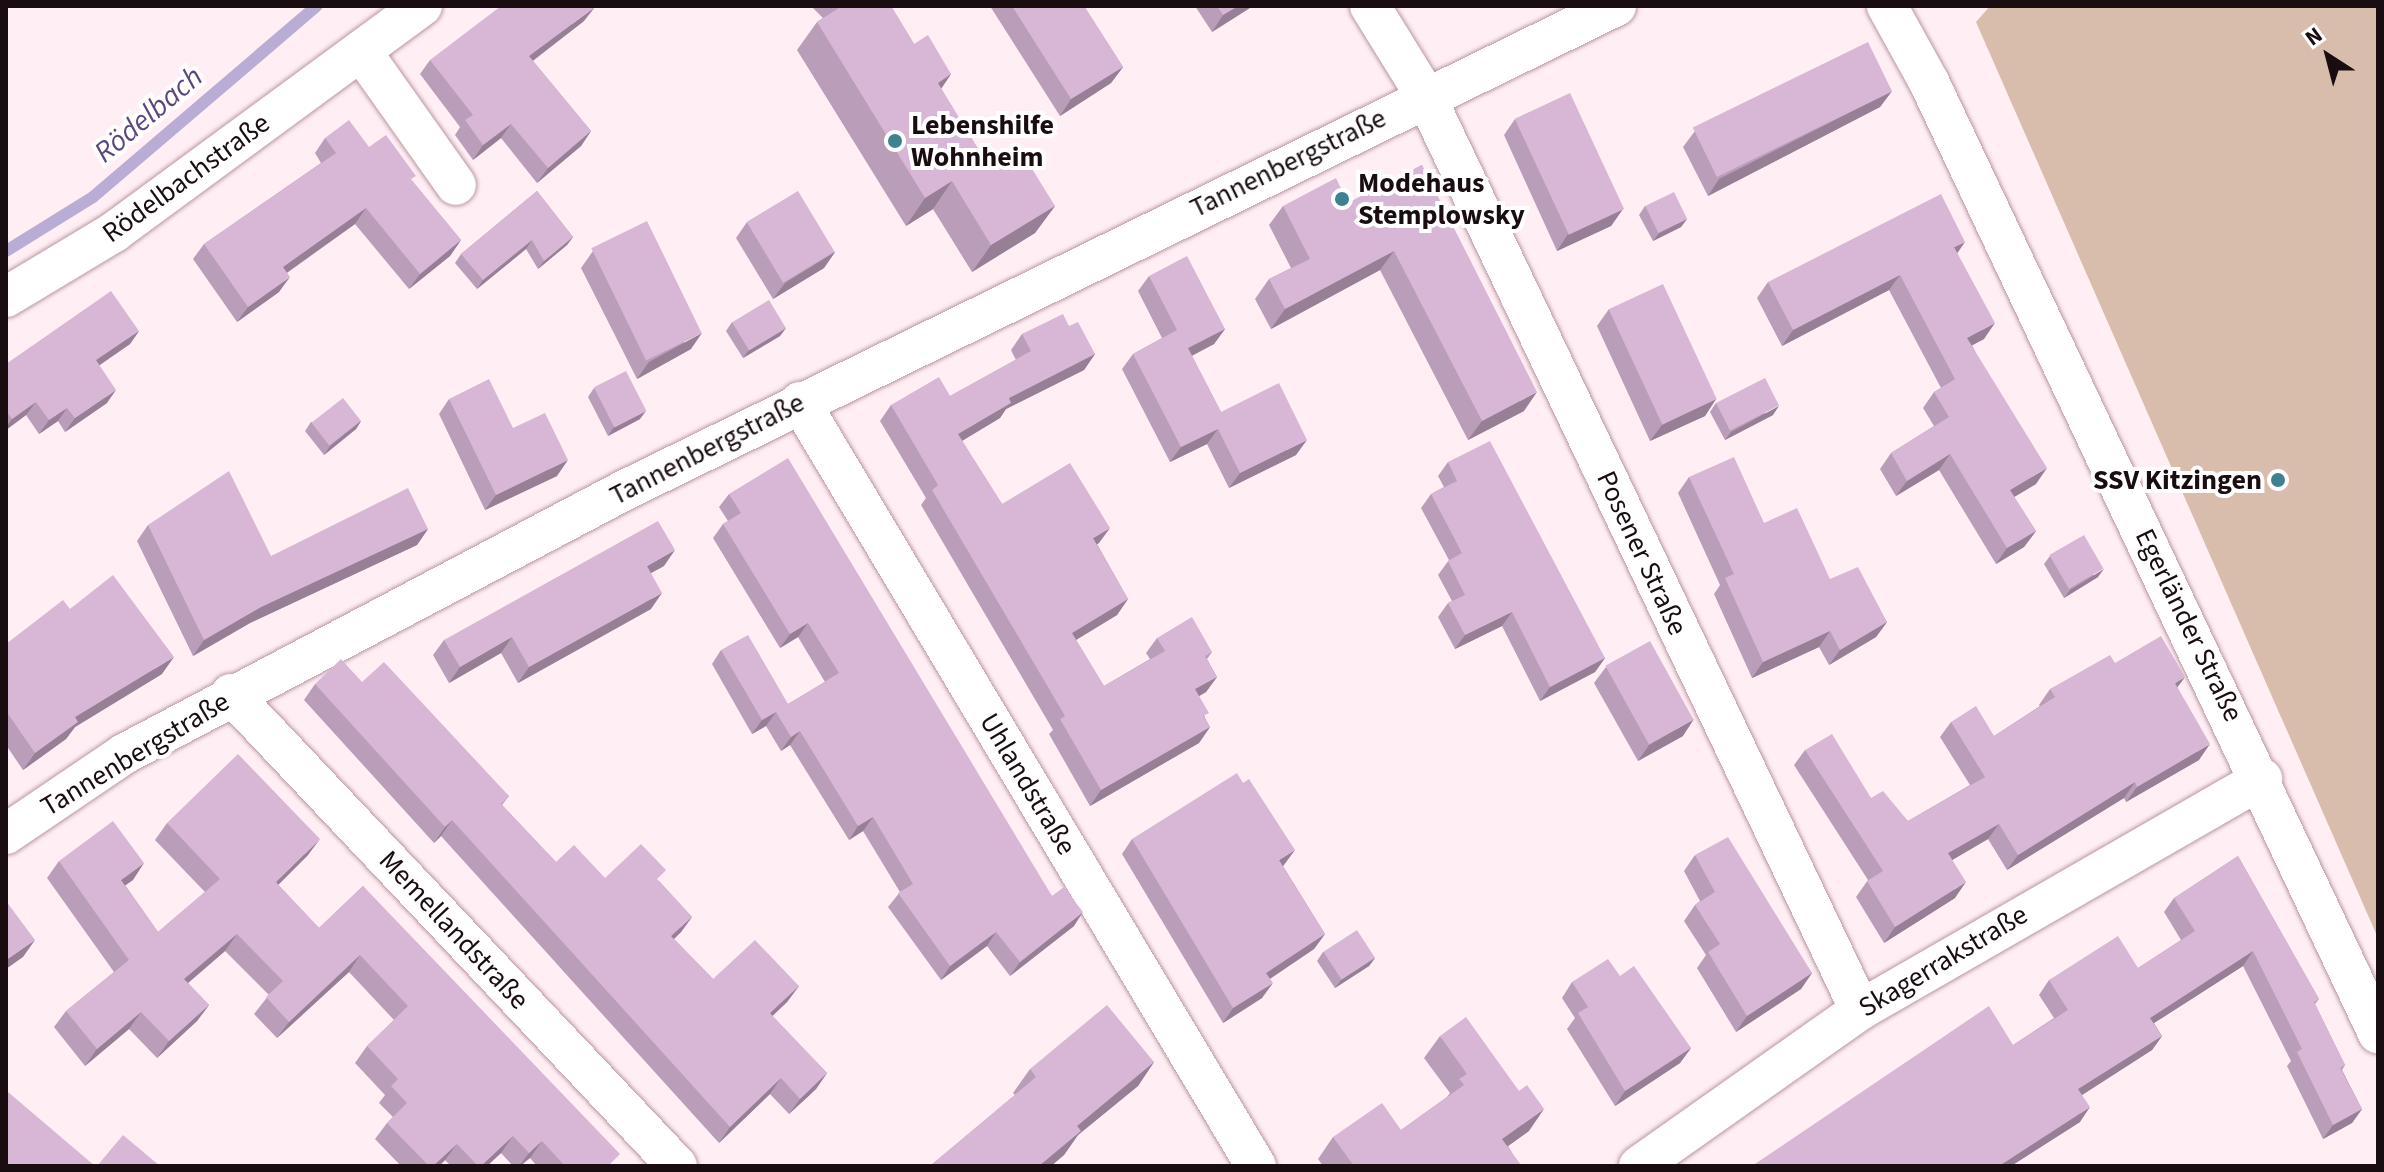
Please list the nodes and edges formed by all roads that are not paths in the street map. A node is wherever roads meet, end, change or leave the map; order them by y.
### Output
1 (422, 6) edge
2 (1370, 6) edge
3 (1616, 6) edge
4 (1887, 6) edge
5 (361, 51) junction
6 (1425, 95) junction
7 (456, 185) dead end
8 (6, 297) edge
9 (800, 402) junction
10 (231, 694) junction
11 (2262, 779) junction
12 (6, 834) edge
13 (1860, 1010) junction
14 (2378, 1033) edge
15 (677, 1166) edge
16 (1256, 1166) edge
17 (1639, 1166) edge

1 - 5 street, Rödelbachstraße
2 - 6 street
3 - 6 street
4 - 11 street, Egerländer Straße
5 - 7 street
5 - 8 street, Rödelbachstraße
6 - 9 street, Tannenbergstraße
6 - 13 street, Posener Straße
9 - 10 street, Tannenbergstraße
9 - 16 street, Uhlandstraße
10 - 12 street, Tannenbergstraße
10 - 15 street, Memellandstraße
11 - 13 street, Skagerrakstraße
11 - 14 street, Egerländer Straße
13 - 17 street, Skagerrakstraße

